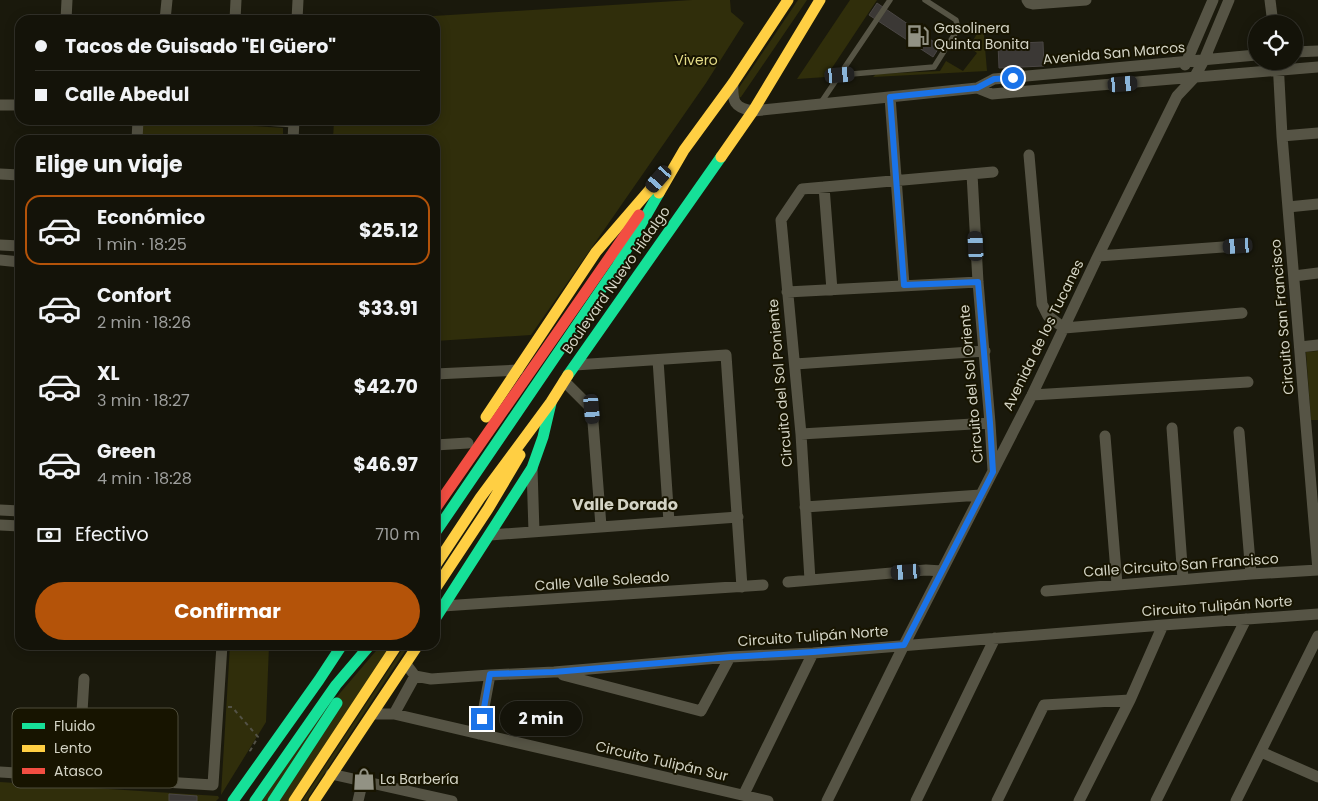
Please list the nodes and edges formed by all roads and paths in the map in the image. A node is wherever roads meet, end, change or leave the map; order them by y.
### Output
1 (68, 0) edge
2 (167, 0) edge
3 (236, 0) edge
4 (298, 0) edge
5 (788, 0) edge
6 (820, 0) edge
7 (890, 0) edge
8 (925, 0) edge
9 (1027, 0) edge
10 (1086, 0) edge
11 (1213, 0) edge
12 (1229, 0) edge
13 (1270, 0) edge
14 (66, 15) edge
15 (166, 15) edge
16 (235, 15) edge
17 (297, 15) edge
18 (1272, 15) edge
19 (1318, 51) edge
20 (1303, 52) edge
21 (1248, 56) edge
22 (1204, 60) junction
23 (1187, 61) junction
24 (1303, 67) edge
25 (1318, 68) edge
26 (1250, 70) edge
27 (1278, 70) edge
28 (840, 75) junction
29 (1194, 78) junction
30 (1179, 79) junction
31 (733, 83) junction
32 (977, 88) junction
33 (1177, 96) junction
34 (890, 97) junction
35 (0, 104) edge
36 (820, 104) junction
37 (15, 105) edge
38 (753, 111) junction
39 (1318, 133) edge
40 (1282, 136) junction
41 (684, 150) junction
42 (1029, 155) dead end
43 (993, 172) dead end
44 (0, 174) edge
45 (972, 174) junction
46 (15, 175) edge
47 (896, 180) junction
48 (824, 187) junction
49 (1318, 204) edge
50 (1288, 207) junction
51 (0, 244) edge
52 (15, 246) edge
53 (1238, 246) dead end
54 (1098, 256) junction
55 (0, 260) edge
56 (15, 262) edge
57 (1318, 274) edge
58 (1294, 276) junction
59 (978, 282) junction
60 (904, 285) junction
61 (832, 290) junction
62 (787, 292) junction
63 (1242, 313) dead end
64 (1064, 328) junction
65 (1318, 345) edge
66 (1300, 347) junction
67 (984, 351) junction
68 (658, 360) junction
69 (795, 364) junction
70 (575, 365) junction
71 (518, 370) junction
72 (440, 374) edge
73 (564, 381) junction
74 (1248, 382) dead end
75 (1032, 396) junction
76 (551, 402) junction
77 (990, 423) junction
78 (1172, 428) dead end
79 (1312, 428) edge
80 (1240, 432) dead end
81 (801, 434) junction
82 (1105, 436) dead end
83 (468, 443) junction
84 (440, 444) edge
85 (532, 468) junction
86 (993, 472) junction
87 (440, 485) edge
88 (981, 495) junction
89 (1315, 496) edge
90 (440, 502) edge
91 (805, 507) junction
92 (0, 510) edge
93 (15, 511) edge
94 (738, 517) junction
95 (669, 522) junction
96 (0, 525) edge
97 (15, 526) edge
98 (440, 526) edge
99 (601, 526) junction
100 (534, 532) junction
101 (490, 535) junction
102 (440, 558) edge
103 (1318, 570) edge
104 (942, 571) junction
105 (1251, 574) junction
106 (810, 580) junction
107 (1183, 580) junction
108 (440, 582) edge
109 (788, 582) dead end
110 (1117, 584) junction
111 (763, 585) dead end
112 (742, 587) junction
113 (1046, 591) dead end
114 (443, 606) junction
115 (440, 611) edge
116 (1318, 614) edge
117 (1246, 619) junction
118 (1163, 625) junction
119 (1318, 636) edge
120 (995, 638) junction
121 (904, 645) junction
122 (222, 650) edge
123 (339, 650) edge
124 (365, 650) edge
125 (366, 650) edge
126 (394, 650) edge
127 (415, 650) edge
128 (813, 652) junction
129 (730, 657) junction
130 (406, 664) junction
131 (554, 672) junction
132 (490, 674) junction
133 (415, 676) junction
134 (84, 679) dead end
135 (1130, 700) junction
136 (218, 707) junction
137 (82, 708) edge
138 (373, 714) junction
139 (394, 714) junction
140 (479, 734) junction
141 (1261, 752) junction
142 (252, 756) dead end
143 (331, 774) junction
144 (1318, 777) edge
145 (363, 780) junction
146 (178, 783) edge
147 (743, 796) junction
148 (233, 801) edge
149 (255, 801) edge
150 (273, 801) edge
151 (294, 801) edge
152 (314, 801) edge
153 (358, 801) edge
154 (452, 801) edge
155 (768, 801) edge
156 (827, 801) edge
157 (916, 801) edge
158 (997, 801) edge
159 (1079, 801) edge
160 (1156, 801) edge
161 (1236, 801) edge

1 - 14 street
2 - 15 street
3 - 16 street
4 - 17 street
5 - 31 main road, Boulevard Nuevo Hidalgo
6 - 38 main road, Boulevard Nuevo Hidalgo
7 - 28 lane
8 - 28 lane
9 - 10 street
11 - 23 street, Avenida de los Tucanes
12 - 22 street, Avenida de los Tucanes
13 - 18 street
19 - 20 street
21 - 22 street, Avenida San Marcos
22 - 23 street, Avenida San Marcos
22 - 29 street, Avenida de los Tucanes
23 - 30 street, Avenida de los Tucanes
23 - 32 street, Avenida San Marcos
24 - 25 street, Avenida San Marcos
26 - 29 street, Avenida San Marcos
27 - 40 street, Circuito San Francisco
28 - 36 lane
29 - 30 street, Avenida San Marcos
29 - 33 street, Avenida de los Tucanes
30 - 32 street, Avenida San Marcos
30 - 33 street, Avenida de los Tucanes
31 - 38 street
31 - 41 main road, Boulevard Nuevo Hidalgo
32 - 34 street, Avenida San Marcos
33 - 54 street, Avenida de los Tucanes
34 - 36 street, Avenida San Marcos
34 - 47 street
35 - 37 street
36 - 38 street, Avenida San Marcos
38 - 70 main road, Boulevard Nuevo Hidalgo
39 - 40 street
40 - 50 street, Circuito San Francisco
41 - 71 main road, Boulevard Nuevo Hidalgo
41 - 90 main road, Boulevard Nuevo Hidalgo
41 - 98 main road, Boulevard Nuevo Hidalgo
42 - 64 street
43 - 45 street
44 - 46 street
45 - 47 street
45 - 59 street, Circuito del Sol Oriente
47 - 48 street
47 - 60 street
48 - 61 street
48 - 62 street, Circuito del Sol Poniente
49 - 50 street
50 - 58 street, Circuito San Francisco
51 - 52 street
53 - 54 street
54 - 64 street, Avenida de los Tucanes
55 - 56 street
57 - 58 street
58 - 66 street, Circuito San Francisco
59 - 60 street
59 - 67 street, Circuito del Sol Oriente
60 - 61 street
61 - 62 street
62 - 69 street, Circuito del Sol Poniente
63 - 64 street
64 - 75 street, Avenida de los Tucanes
65 - 66 street
66 - 79 street, Circuito San Francisco
67 - 69 street
67 - 77 street, Circuito del Sol Oriente
68 - 70 street
68 - 94 street
68 - 95 street
69 - 81 street, Circuito del Sol Poniente
70 - 73 main road, Boulevard Nuevo Hidalgo
71 - 72 street
71 - 83 main road, Boulevard Nuevo Hidalgo
73 - 76 main road, Boulevard Nuevo Hidalgo
73 - 99 street
74 - 75 street
75 - 86 street, Avenida de los Tucanes
76 - 85 main road
76 - 102 main road, Boulevard Nuevo Hidalgo
76 - 108 main road, Boulevard Nuevo Hidalgo
77 - 81 street
77 - 86 street, Circuito del Sol Oriente
78 - 107 street
79 - 89 street, Circuito San Francisco
80 - 105 street
81 - 91 street, Circuito del Sol Poniente
82 - 110 street
83 - 84 street
83 - 87 main road, Boulevard Nuevo Hidalgo
85 - 100 street
85 - 101 main road
86 - 88 street, Avenida de los Tucanes
88 - 91 street
88 - 104 street, Avenida de los Tucanes
89 - 103 street, Circuito San Francisco
91 - 106 street, Circuito del Sol Poniente
92 - 93 street
94 - 95 street
94 - 112 street
95 - 99 street
96 - 97 street
99 - 100 street
100 - 101 street
101 - 114 main road
103 - 105 street, Calle Circuito San Francisco
104 - 106 street
104 - 121 street, Avenida de los Tucanes
105 - 107 street, Calle Circuito San Francisco
106 - 109 street
107 - 110 street, Calle Circuito San Francisco
110 - 113 street, Calle Circuito San Francisco
111 - 112 street, Calle Valle Soleado
112 - 114 street, Calle Valle Soleado
114 - 115 main road
116 - 117 street, Circuito Tulipán Norte
117 - 118 street, Circuito Tulipán Norte
117 - 160 street
118 - 120 street, Circuito Tulipán Norte
118 - 135 street
119 - 141 street
120 - 121 street, Circuito Tulipán Norte
120 - 157 street
121 - 128 street, Circuito Tulipán Norte
121 - 156 street, Avenida de los Tucanes
122 - 136 street
123 - 148 main road
124 - 149 main road
125 - 150 main road
126 - 151 main road
127 - 130 main road
128 - 129 street, Circuito Tulipán Norte
128 - 147 street
129 - 131 street, Circuito Tulipán Norte
129 - 131 street
130 - 133 street
130 - 138 main road
131 - 132 street, Circuito Tulipán Norte
132 - 133 street, Circuito Tulipán Norte
132 - 140 street
133 - 139 street
134 - 137 street
135 - 158 street
135 - 159 street
136 - 142 path
136 - 146 street
138 - 139 street, Circuito Tulipán Sur
138 - 143 main road
139 - 140 street, Circuito Tulipán Sur
140 - 147 street, Circuito Tulipán Sur
141 - 144 street
141 - 161 street
143 - 145 street
143 - 152 main road
145 - 153 street
145 - 154 street
147 - 155 street, Circuito Tulipán Sur

